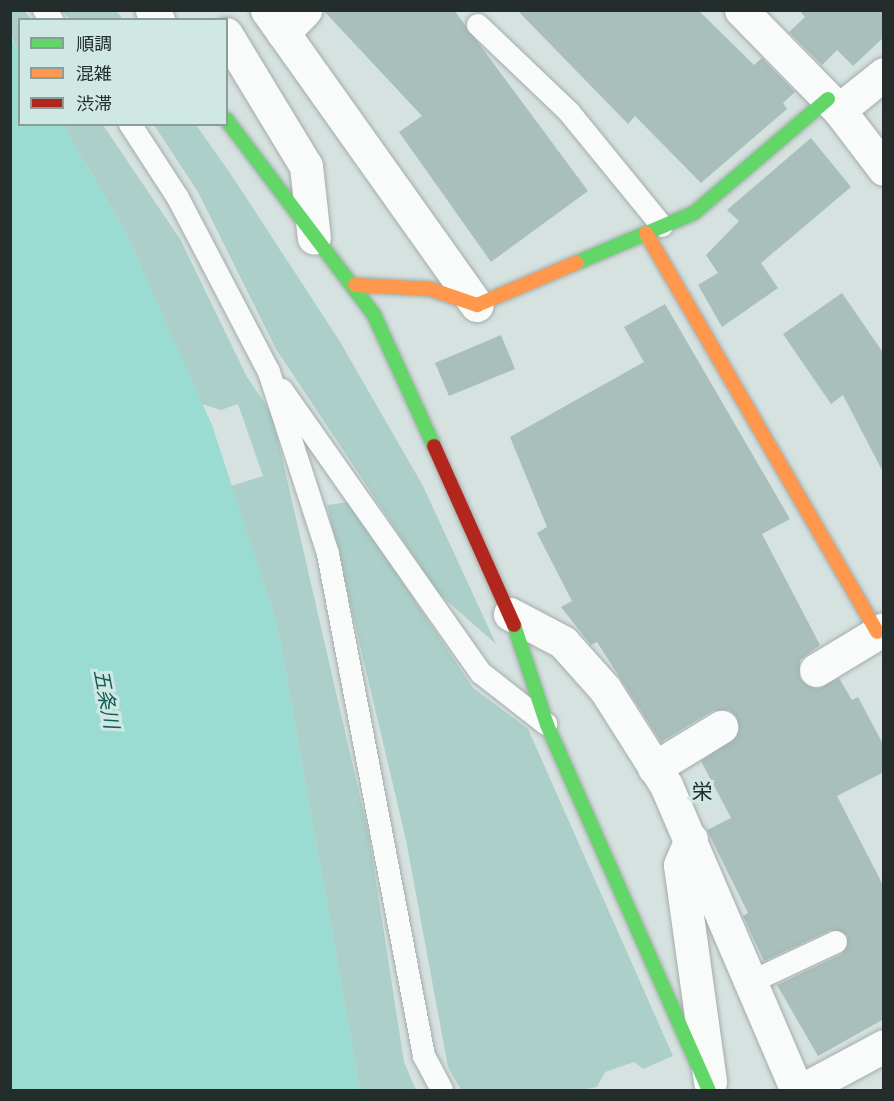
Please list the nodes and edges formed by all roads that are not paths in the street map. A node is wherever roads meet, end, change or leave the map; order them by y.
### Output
1 (741, 10) edge
2 (285, 18) edge
3 (478, 25) dead end
4 (228, 37) edge
5 (884, 74) edge
6 (834, 105) junction
7 (228, 121) edge
8 (131, 126) edge
9 (884, 169) edge
10 (654, 230) junction
11 (314, 238) junction
12 (356, 285) junction
13 (477, 305) junction
14 (269, 372) junction
15 (510, 614) junction
16 (880, 631) edge
17 (816, 670) dead end
18 (547, 725) junction
19 (721, 727) dead end
20 (654, 768) junction
21 (691, 839) junction
22 (836, 942) dead end
23 (751, 982) junction
24 (884, 1046) edge
25 (442, 1090) edge
26 (710, 1090) edge
27 (797, 1090) edge
28 (802, 1090) edge

1 - 6 street
2 - 13 street
3 - 10 lane
4 - 11 street
5 - 6 street
6 - 9 street
6 - 10 street
7 - 11 street
8 - 14 lane
10 - 13 street
10 - 16 street
11 - 12 street
12 - 13 street
12 - 15 street
14 - 18 lane
14 - 25 lane
15 - 18 street
15 - 20 street
16 - 17 street
18 - 26 street
19 - 20 street
20 - 21 street
21 - 23 street
21 - 26 street
22 - 23 lane
23 - 27 street
24 - 28 street

